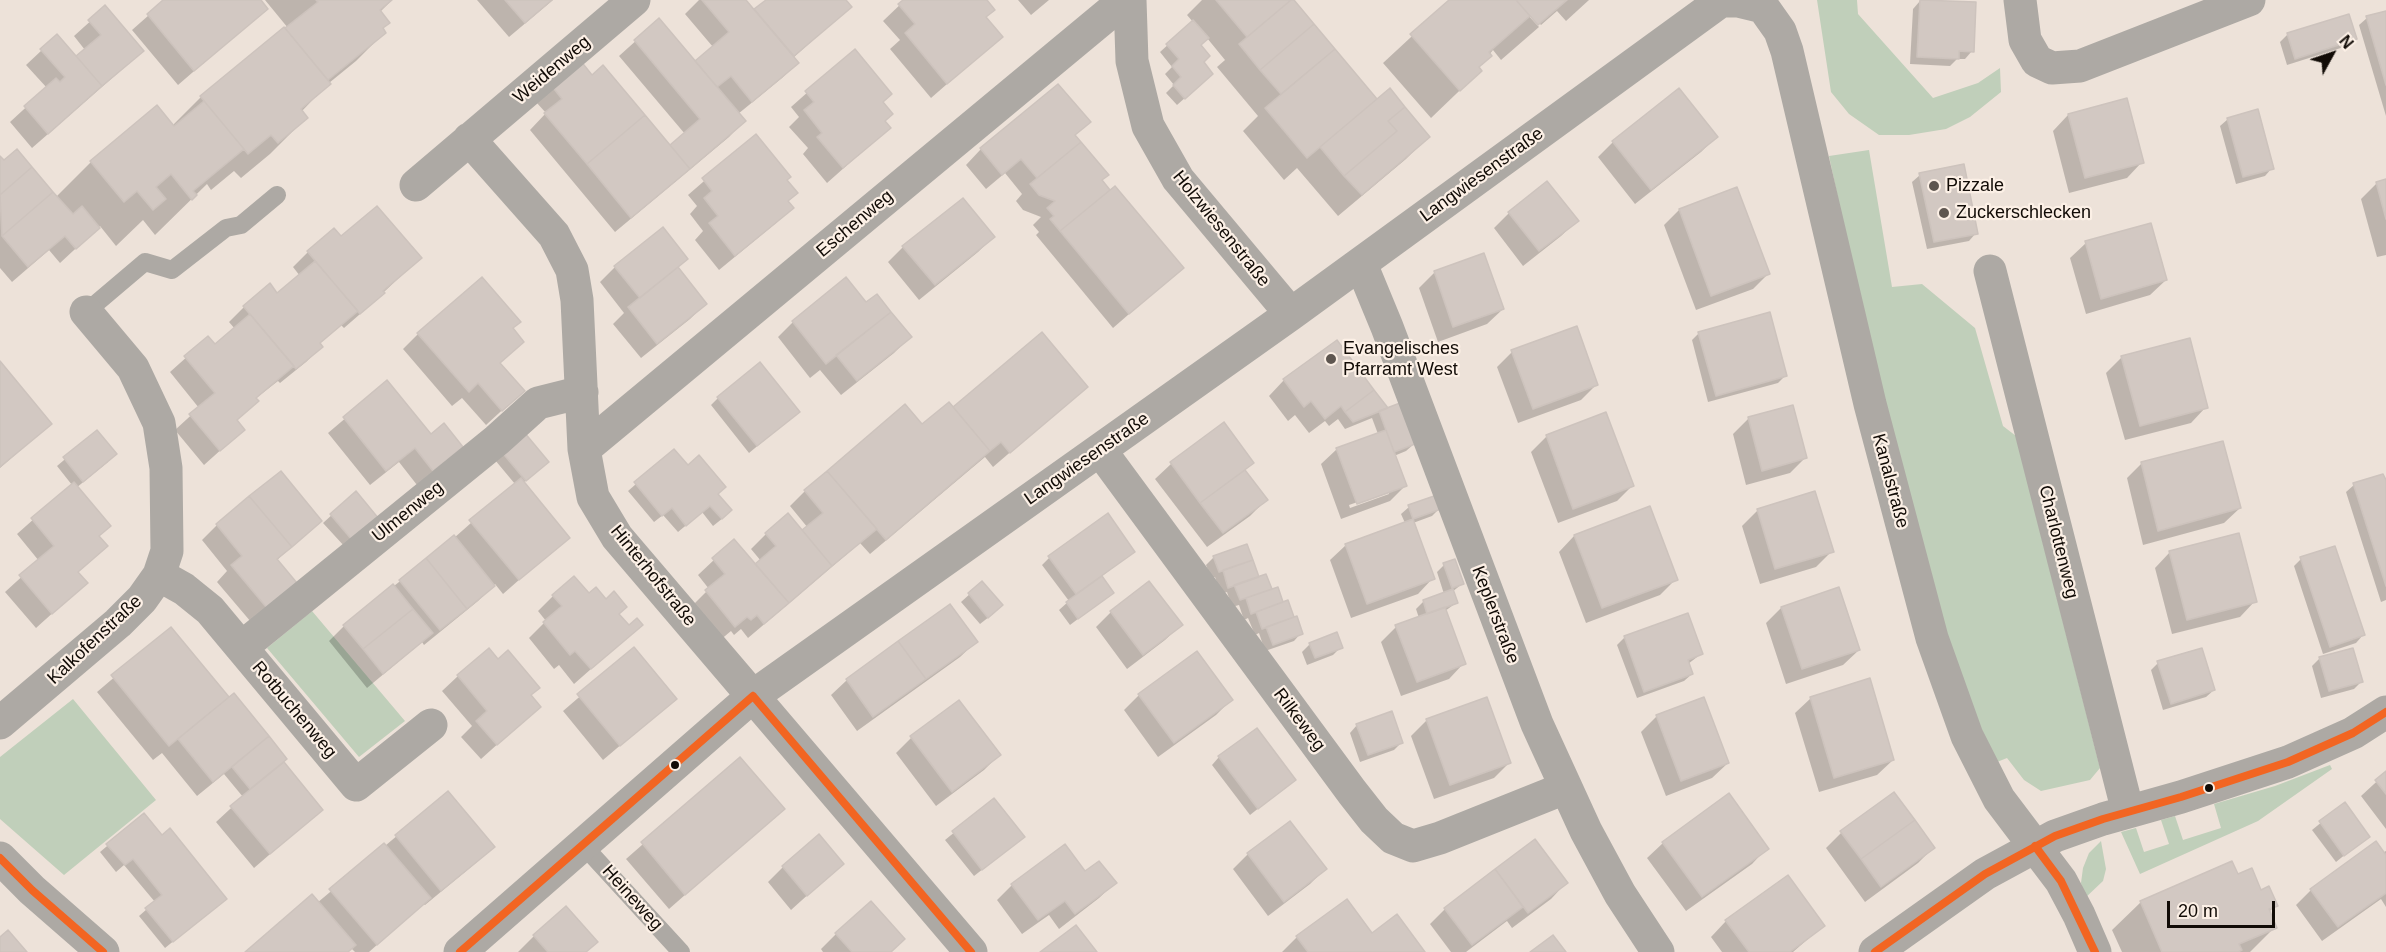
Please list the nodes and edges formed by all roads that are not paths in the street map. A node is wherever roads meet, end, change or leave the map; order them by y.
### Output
1 (634, 0) edge
2 (1127, 0) edge
3 (2020, 0) edge
4 (2249, 0) edge
5 (1727, 1) edge
6 (469, 139) junction
7 (416, 185) dead end
8 (277, 195) dead end
9 (1361, 264) junction
10 (1990, 271) dead end
11 (86, 312) joint
12 (1291, 314) junction
13 (582, 392) junction
14 (584, 449) junction
15 (1100, 450) junction
16 (159, 575) junction
17 (242, 647) junction
18 (753, 696) junction
19 (2386, 712) edge
20 (0, 723) edge
21 (431, 725) dead end
22 (1565, 788) junction
23 (2128, 812) junction
24 (582, 844) junction
25 (2035, 846) junction
26 (0, 858) edge
27 (963, 949) edge
28 (1650, 949) edge
29 (103, 952) edge
30 (460, 952) edge
31 (681, 952) edge
32 (1875, 952) edge
33 (2095, 952) edge

1 - 6 street, Weidenweg
2 - 12 street, Holzwiesenstraße
2 - 14 street, Eschenweg
3 - 4 street
5 - 9 street, Langwiesenstraße
5 - 25 street, Kanalstraße
6 - 7 street
6 - 13 street, Hinterhofstraße
8 - 11 lane
9 - 12 street, Langwiesenstraße
9 - 22 street, Keplerstraße
10 - 23 street, Charlottenweg
11 - 16 street, Kalkofenstraße
12 - 15 street, Langwiesenstraße
13 - 14 street, Hinterhofstraße
13 - 17 street, Ulmenweg
14 - 18 street, Hinterhofstraße
15 - 18 street, Langwiesenstraße
15 - 22 street, Rilkeweg
16 - 17 street, Rotbuchenweg
16 - 20 street, Kalkofenstraße
17 - 21 street, Rotbuchenweg
18 - 24 street, Langwiesenstraße
18 - 27 street, Hinterhofstraße
19 - 23 street
22 - 28 street, Keplerstraße
23 - 25 street
24 - 30 street, Langwiesenstraße
24 - 31 lane, Heineweg
25 - 32 street
25 - 33 street, Kanalstraße
26 - 29 street

